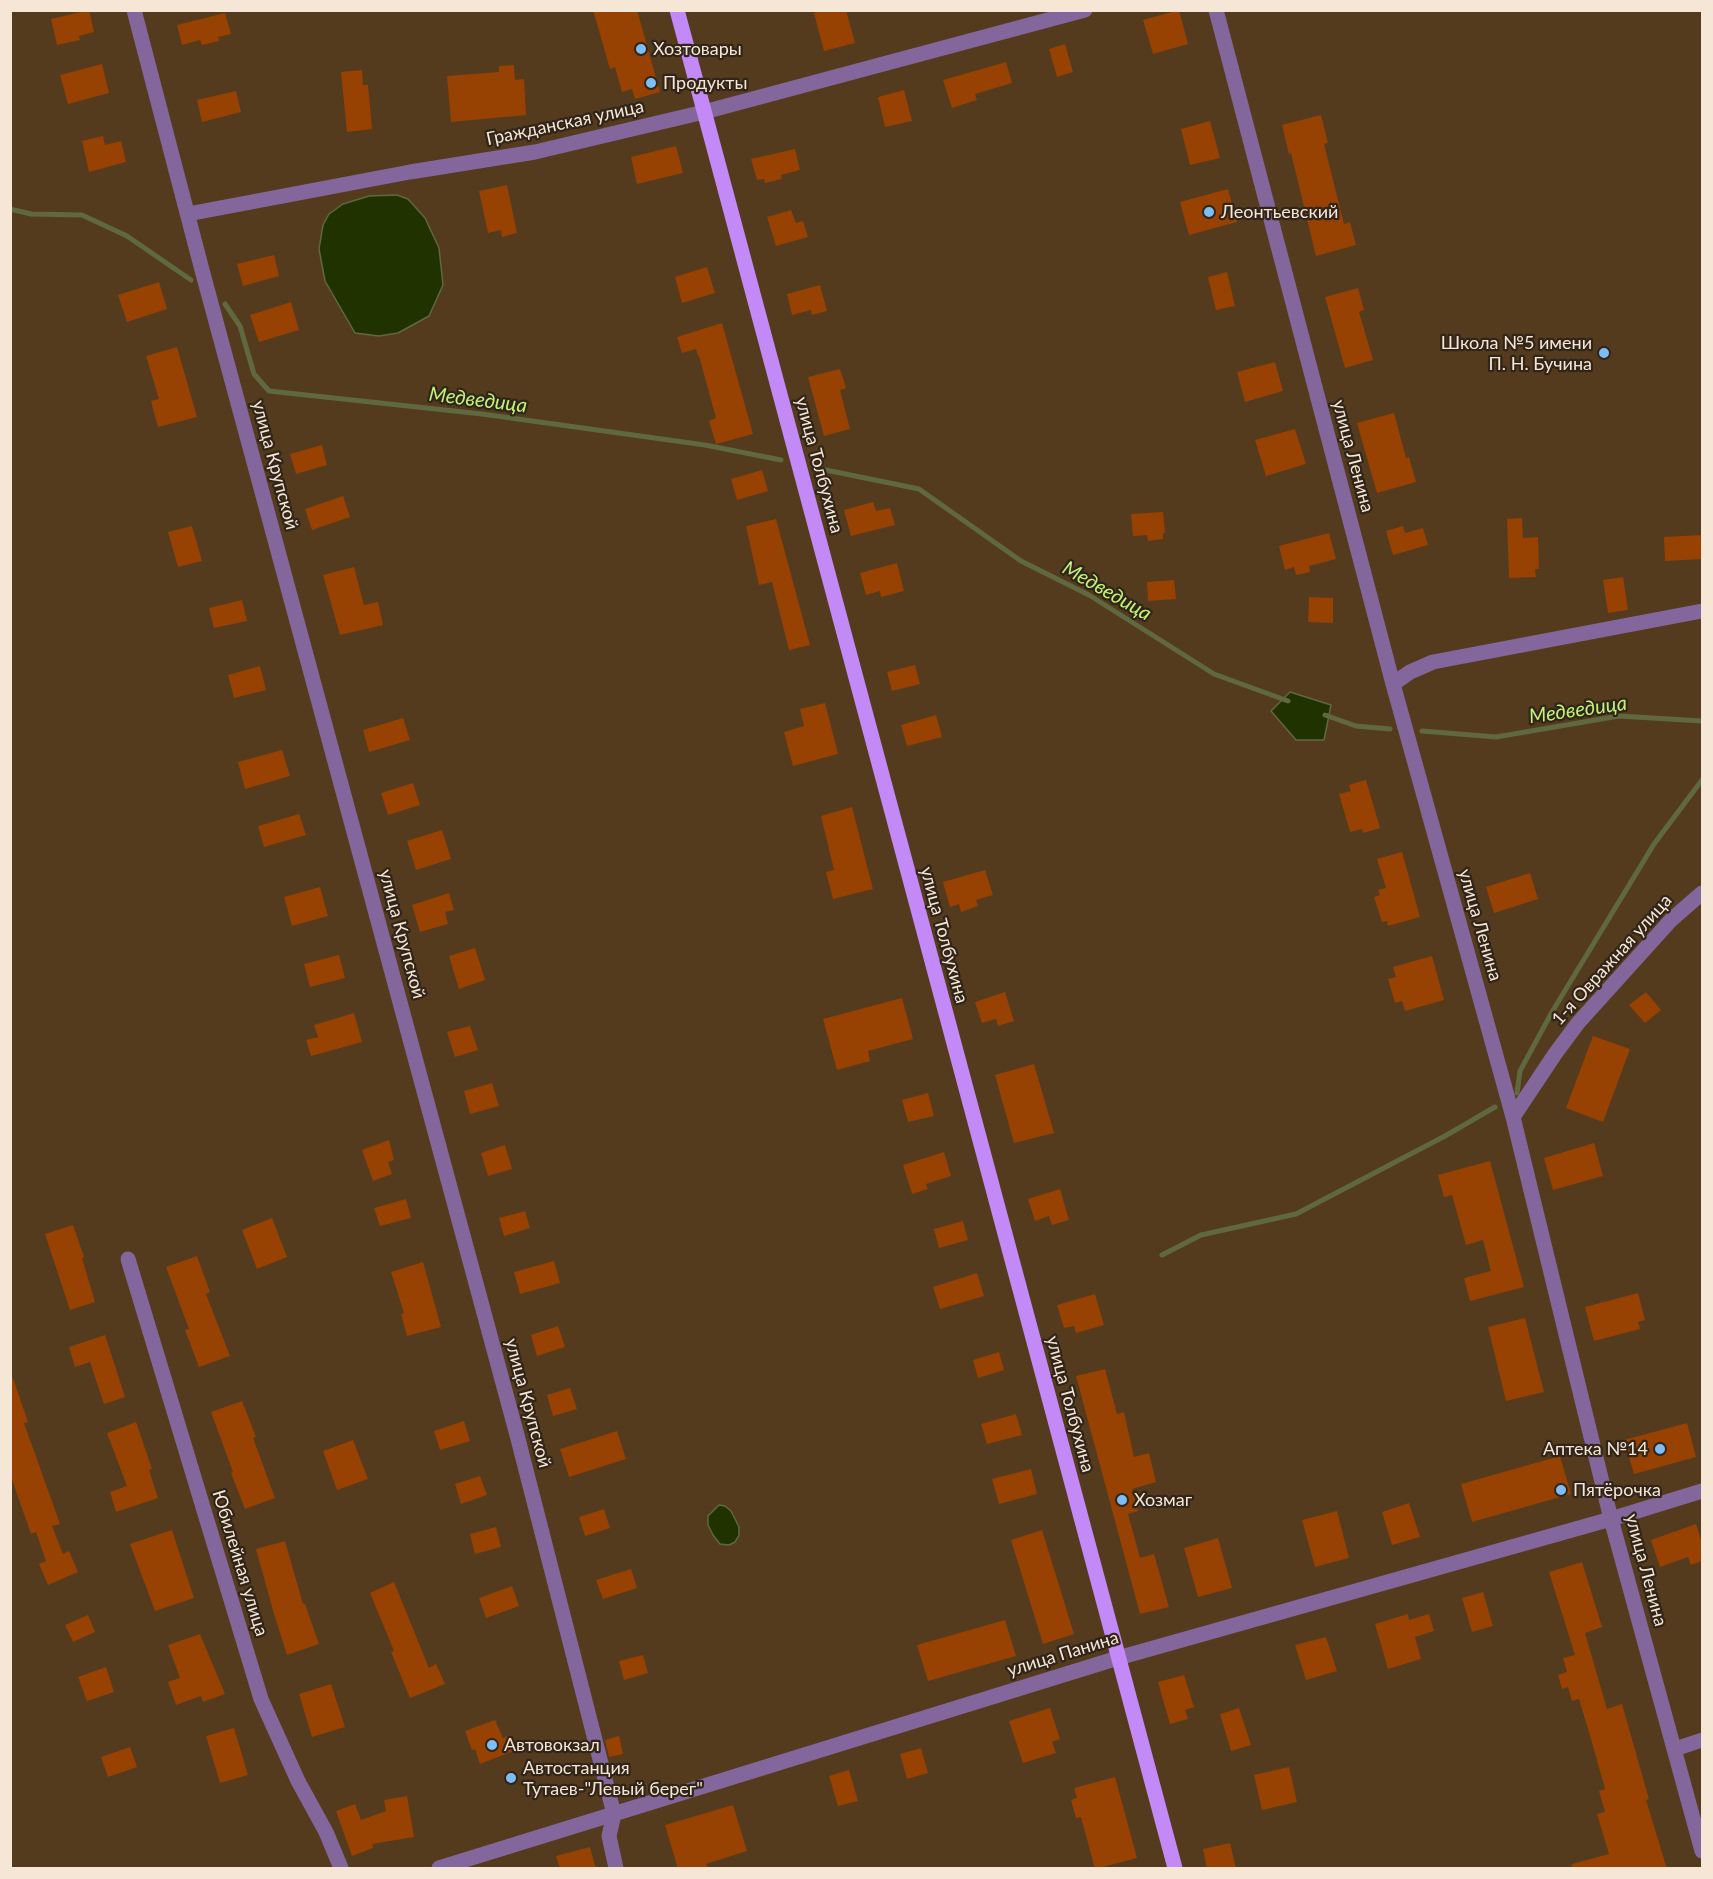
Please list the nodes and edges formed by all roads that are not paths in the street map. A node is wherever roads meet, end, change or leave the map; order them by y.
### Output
1 (134, 10) edge
2 (677, 10) edge
3 (1085, 10) edge
4 (1216, 10) edge
5 (704, 112) junction
6 (188, 214) junction
7 (1702, 611) edge
8 (1393, 684) junction
9 (1702, 893) edge
10 (1513, 1117) junction
11 (128, 1259) dead end
12 (1702, 1491) edge
13 (1611, 1519) junction
14 (1118, 1658) junction
15 (1702, 1740) edge
16 (1675, 1749) junction
17 (614, 1814) junction
18 (1702, 1851) edge
19 (341, 1869) edge
20 (439, 1869) edge
21 (616, 1869) edge
22 (1175, 1869) edge

1 - 6 street, улица Крупской
2 - 5 main road, улица Толбухина
3 - 5 street, Гражданская улица
4 - 8 street, улица Ленина
5 - 6 street, Гражданская улица
5 - 14 main road, улица Толбухина
6 - 17 street, улица Крупской
7 - 8 street
8 - 10 street, улица Ленина
9 - 10 street, 1-я Овражная улица
10 - 13 street, улица Ленина
11 - 19 street, Юбилейная улица
12 - 13 street, улица Панина
13 - 14 street, улица Панина
13 - 16 street, улица Ленина
14 - 17 street, улица Панина
14 - 22 main road, улица Толбухина
15 - 16 street
16 - 18 street, улица Ленина
17 - 20 street, улица Панина
17 - 21 street, улица Крупской

